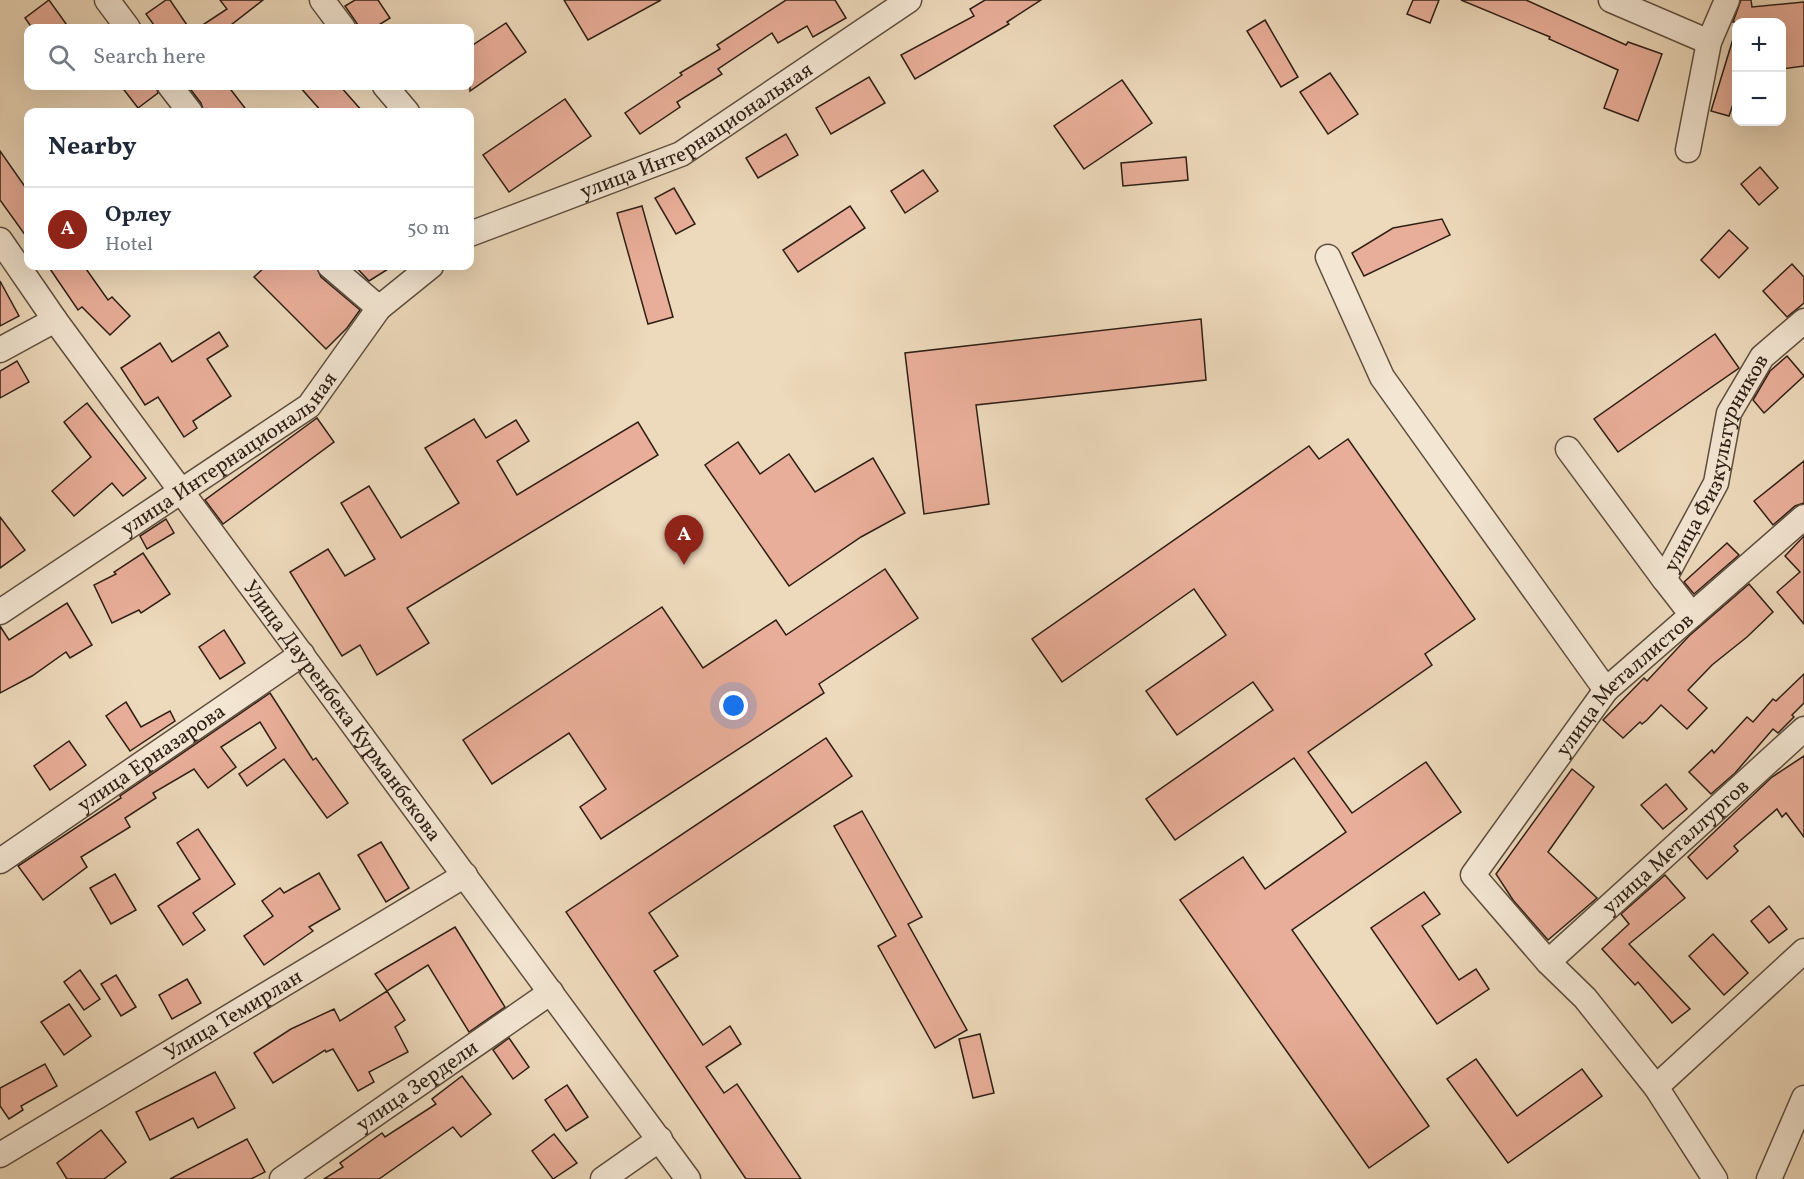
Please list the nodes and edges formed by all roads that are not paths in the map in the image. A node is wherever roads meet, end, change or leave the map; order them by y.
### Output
1 (106, 0) edge
2 (322, 0) edge
3 (909, 0) edge
4 (1611, 0) edge
5 (1727, 0) edge
6 (125, 24) edge
7 (340, 24) edge
8 (1709, 42) junction
9 (173, 90) edge
10 (388, 90) edge
11 (187, 108) edge
12 (403, 108) edge
13 (1688, 150) dead end
14 (474, 227) edge
15 (0, 240) edge
16 (1328, 257) dead end
17 (335, 270) edge
18 (426, 270) edge
19 (379, 308) junction
20 (55, 320) junction
21 (1804, 321) edge
22 (0, 350) edge
23 (1568, 449) dead end
24 (182, 492) junction
25 (1804, 517) edge
26 (1664, 579) junction
27 (0, 612) edge
28 (1692, 615) junction
29 (302, 654) junction
30 (1606, 690) junction
31 (1804, 729) edge
32 (0, 861) edge
33 (465, 875) junction
34 (1804, 951) edge
35 (1548, 962) junction
36 (551, 992) junction
37 (1656, 1087) junction
38 (1804, 1098) edge
39 (660, 1139) junction
40 (0, 1155) edge
41 (282, 1179) edge
42 (603, 1179) edge
43 (688, 1179) edge
44 (1715, 1179) edge
45 (1769, 1179) edge

1 - 6 street
2 - 7 street
3 - 14 street, улица Интернациональная
4 - 8 street
5 - 8 street
8 - 13 street
9 - 11 street
10 - 12 street
15 - 20 street, Улица Дауренбека Курманбекова
16 - 30 street
17 - 19 street
18 - 19 street, улица Интернациональная
19 - 24 street, улица Интернациональная
20 - 22 street
20 - 24 street, Улица Дауренбека Курманбекова
21 - 26 street, улица Физкультурников
23 - 26 street
24 - 27 street, улица Интернациональная
24 - 29 street, Улица Дауренбека Курманбекова
25 - 28 street, улица Металлистов
26 - 28 street, улица Физкультурников
28 - 30 street, улица Металлистов
29 - 32 street, улица Ерназарова
29 - 33 street, Улица Дауренбека Курманбекова
30 - 35 street, улица Металлистов
31 - 35 street, улица Металлургов
33 - 36 street, Улица Дауренбека Курманбекова
33 - 40 street, Улица Темирлан
34 - 37 street
35 - 37 street
36 - 39 street, Улица Дауренбека Курманбекова
36 - 41 street, улица Зердели
37 - 44 street
38 - 45 street
39 - 42 street
39 - 43 street, Улица Дауренбека Курманбекова

